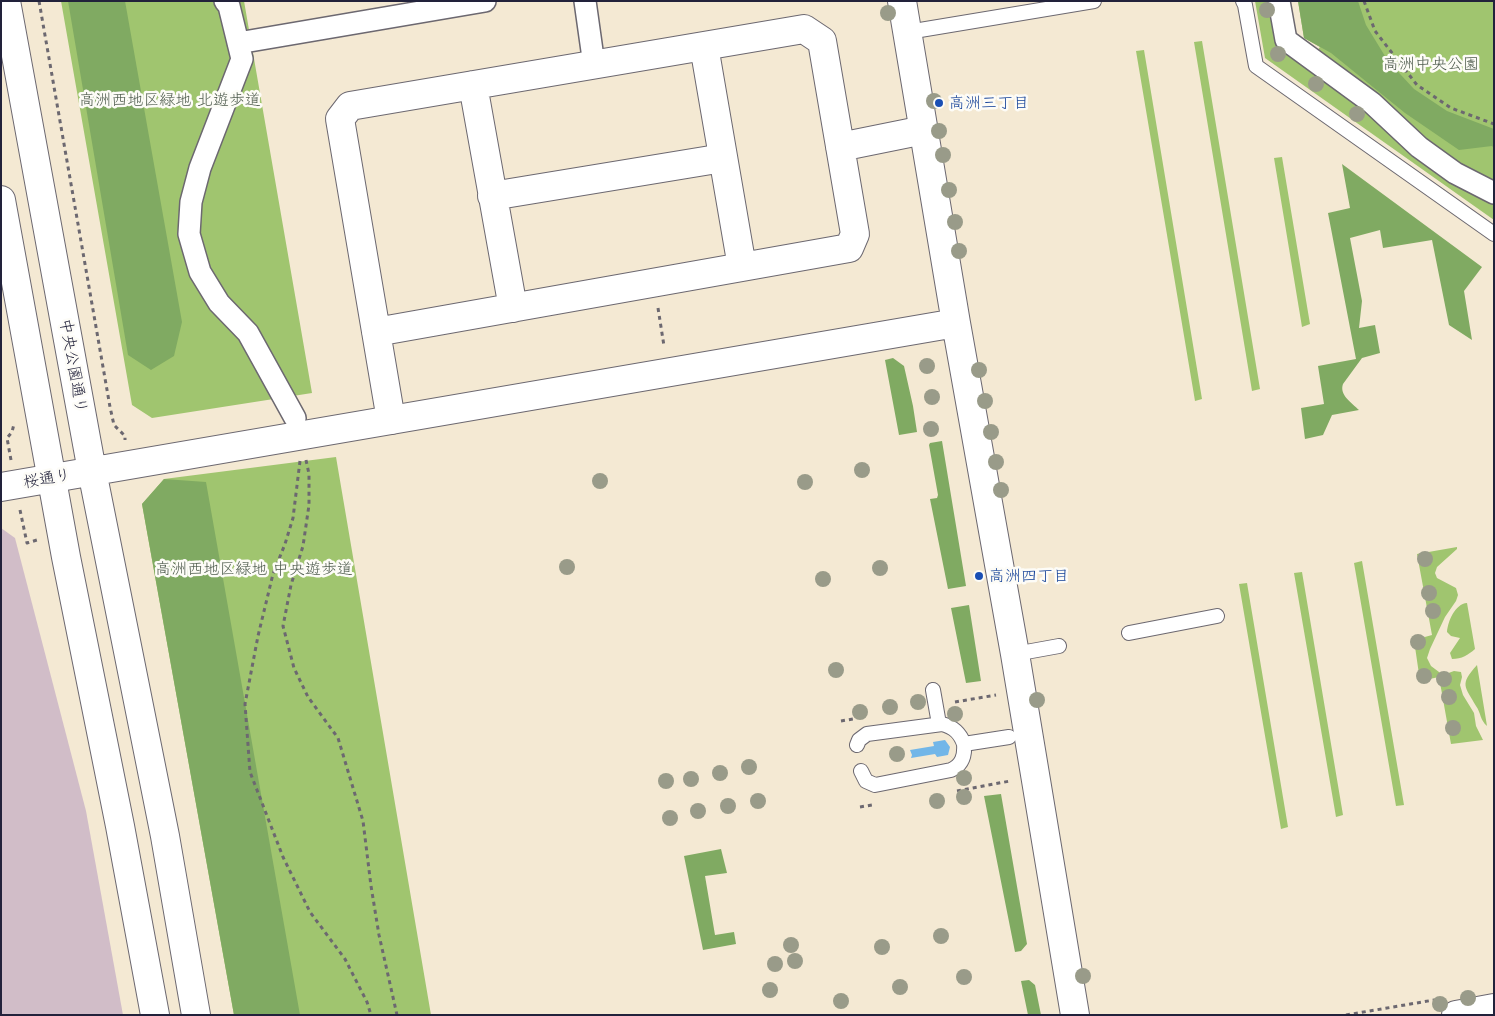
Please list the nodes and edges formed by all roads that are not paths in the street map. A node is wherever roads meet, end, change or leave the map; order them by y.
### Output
1 (6, 1) edge
2 (225, 1) edge
3 (584, 1) edge
4 (902, 1) edge
5 (1094, 1) edge
6 (1243, 1) edge
7 (1279, 1) edge
8 (480, 2) edge
9 (908, 32) junction
10 (238, 43) junction
11 (704, 46) junction
12 (594, 65) junction
13 (473, 86) junction
14 (924, 130) junction
15 (840, 146) junction
16 (723, 158) junction
17 (1494, 193) edge
18 (492, 196) junction
19 (1, 200) edge
20 (1494, 234) edge
21 (742, 267) junction
22 (513, 308) junction
23 (956, 324) junction
24 (376, 332) junction
25 (295, 418) dead end
26 (390, 420) junction
27 (92, 471) junction
28 (52, 478) junction
29 (1, 487) edge
30 (1217, 616) dead end
31 (1129, 633) dead end
32 (1059, 646) dead end
33 (1015, 654) junction
34 (933, 690) dead end
35 (938, 724) junction
36 (1009, 737) dead end
37 (964, 744) junction
38 (857, 745) dead end
39 (861, 771) dead end
40 (1447, 1007) edge
41 (1494, 1008) edge
42 (155, 1015) edge
43 (196, 1015) edge
44 (1075, 1015) edge

1 - 27 street, 中央公園通り
2 - 10 street
3 - 12 street
4 - 9 street
5 - 9 lane
6 - 20 lane
7 - 17 street
8 - 10 street
9 - 14 street
10 - 25 street
11 - 12 street
11 - 15 street
11 - 16 street
12 - 13 street
13 - 18 street
13 - 24 street
14 - 15 street
14 - 23 street
15 - 21 street
16 - 18 street
16 - 21 street
18 - 22 street
19 - 28 street
21 - 22 street
22 - 24 street
23 - 26 street, 桜通り
23 - 33 street
24 - 26 street
26 - 27 street, 桜通り
27 - 28 street, 桜通り
27 - 43 street, 中央公園通り
28 - 29 street, 桜通り
28 - 42 street
30 - 31 lane
32 - 33 lane
33 - 44 street
34 - 35 lane
35 - 37 lane
35 - 38 lane
36 - 37 lane
37 - 39 lane
40 - 41 street

